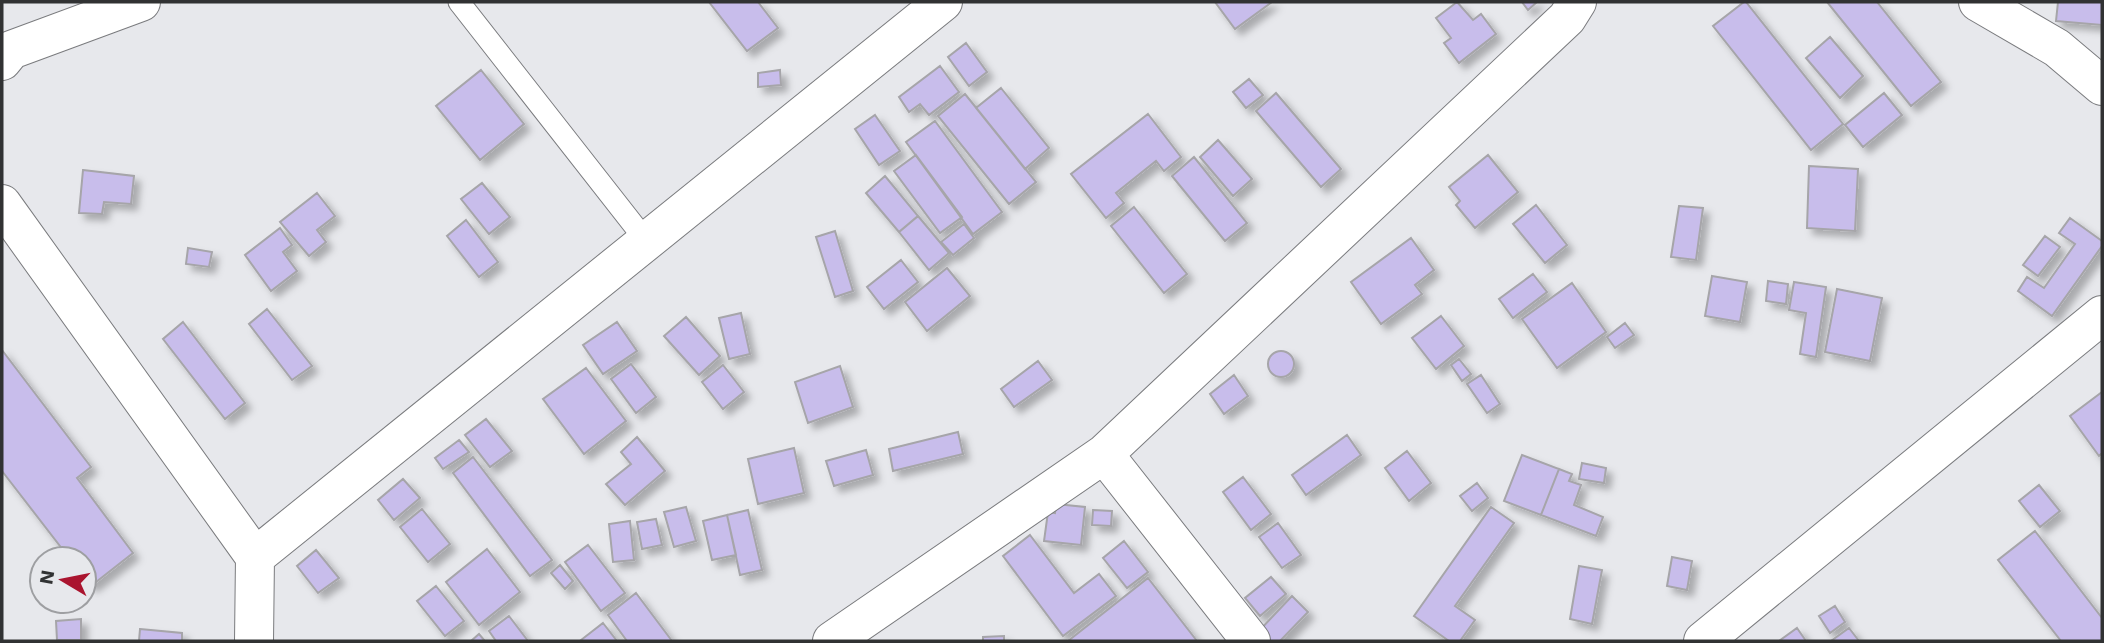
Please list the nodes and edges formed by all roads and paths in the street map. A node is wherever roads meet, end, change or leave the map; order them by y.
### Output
1 (141, 2) edge
2 (458, 2) edge
3 (943, 2) edge
4 (1577, 2) edge
5 (1978, 2) edge
6 (2, 61) edge
7 (2102, 86) edge
8 (2, 204) edge
9 (646, 242) junction
10 (2102, 316) edge
11 (1104, 454) junction
12 (256, 557) junction
13 (254, 641) edge
14 (832, 641) edge
15 (1251, 641) edge
16 (1703, 641) edge

1 - 6 street
2 - 9 lane
3 - 9 street
4 - 11 street
5 - 7 street
8 - 12 street
9 - 12 street
10 - 16 street
11 - 14 street
11 - 15 street
12 - 13 street

